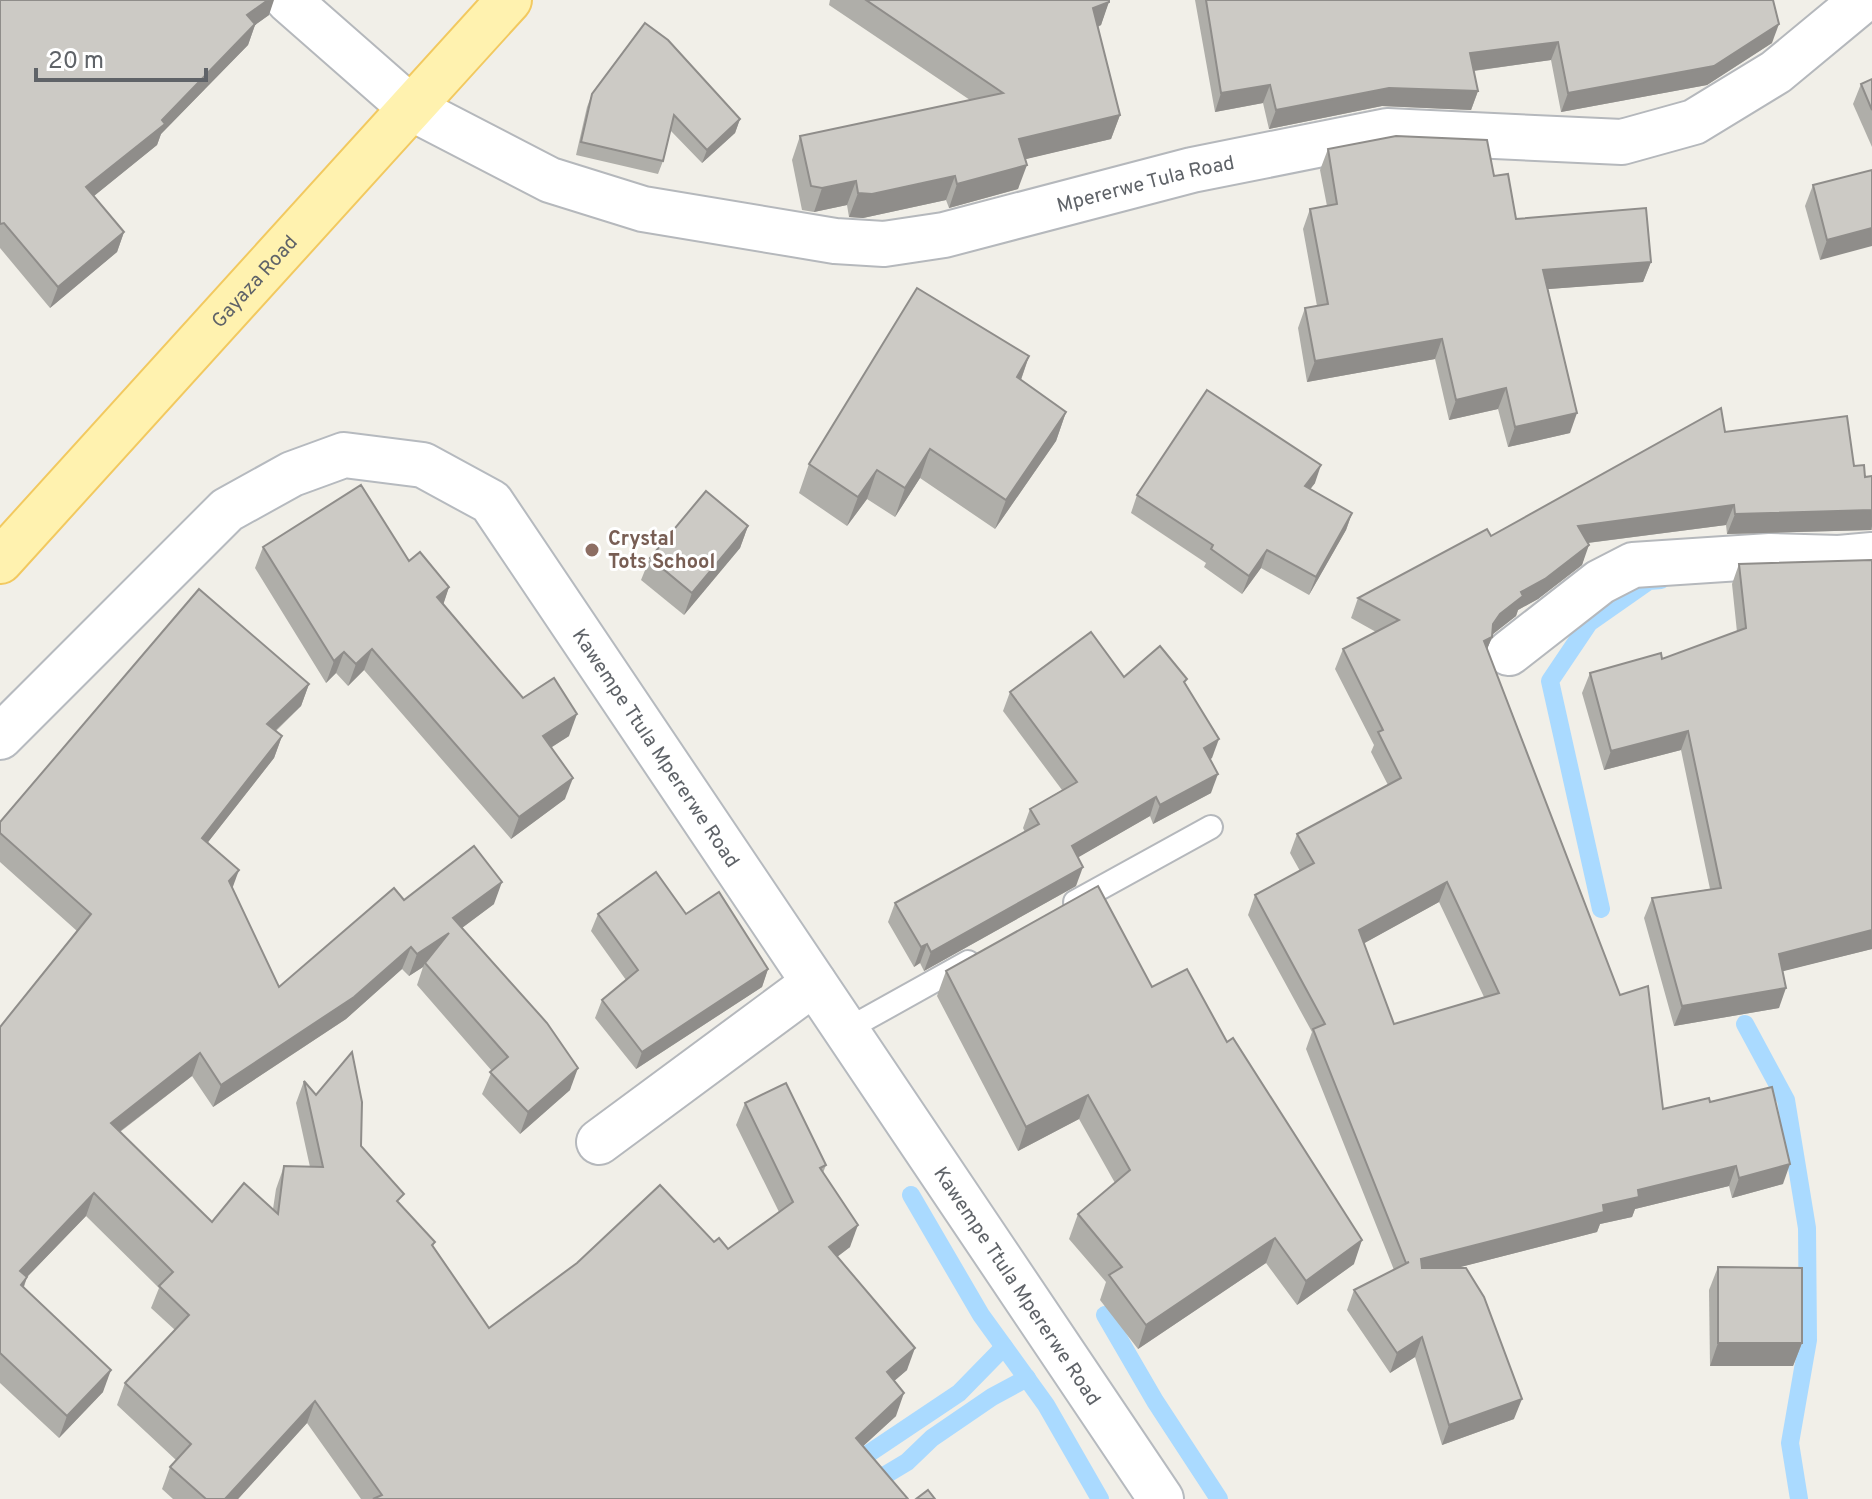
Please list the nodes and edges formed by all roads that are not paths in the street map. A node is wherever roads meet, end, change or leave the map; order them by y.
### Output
1 (288, 0) edge
2 (509, 0) edge
3 (1863, 0) edge
4 (411, 108) junction
5 (1872, 555) edge
6 (0, 561) edge
7 (1509, 653) dead end
8 (0, 737) edge
9 (1211, 827) dead end
10 (1062, 910) edge
11 (981, 955) edge
12 (814, 983) junction
13 (846, 1030) junction
14 (599, 1142) dead end
15 (1161, 1499) edge

1 - 4 street, Mpererwe Tula Road
2 - 4 main road, Gayaza Road
3 - 4 street, Mpererwe Tula Road
4 - 6 main road, Gayaza Road
5 - 7 street
8 - 12 street, Kawempe Ttula Mpererwe Road
9 - 10 lane
11 - 13 lane
12 - 13 street, Kawempe Ttula Mpererwe Road
12 - 14 street
13 - 15 street, Kawempe Ttula Mpererwe Road

